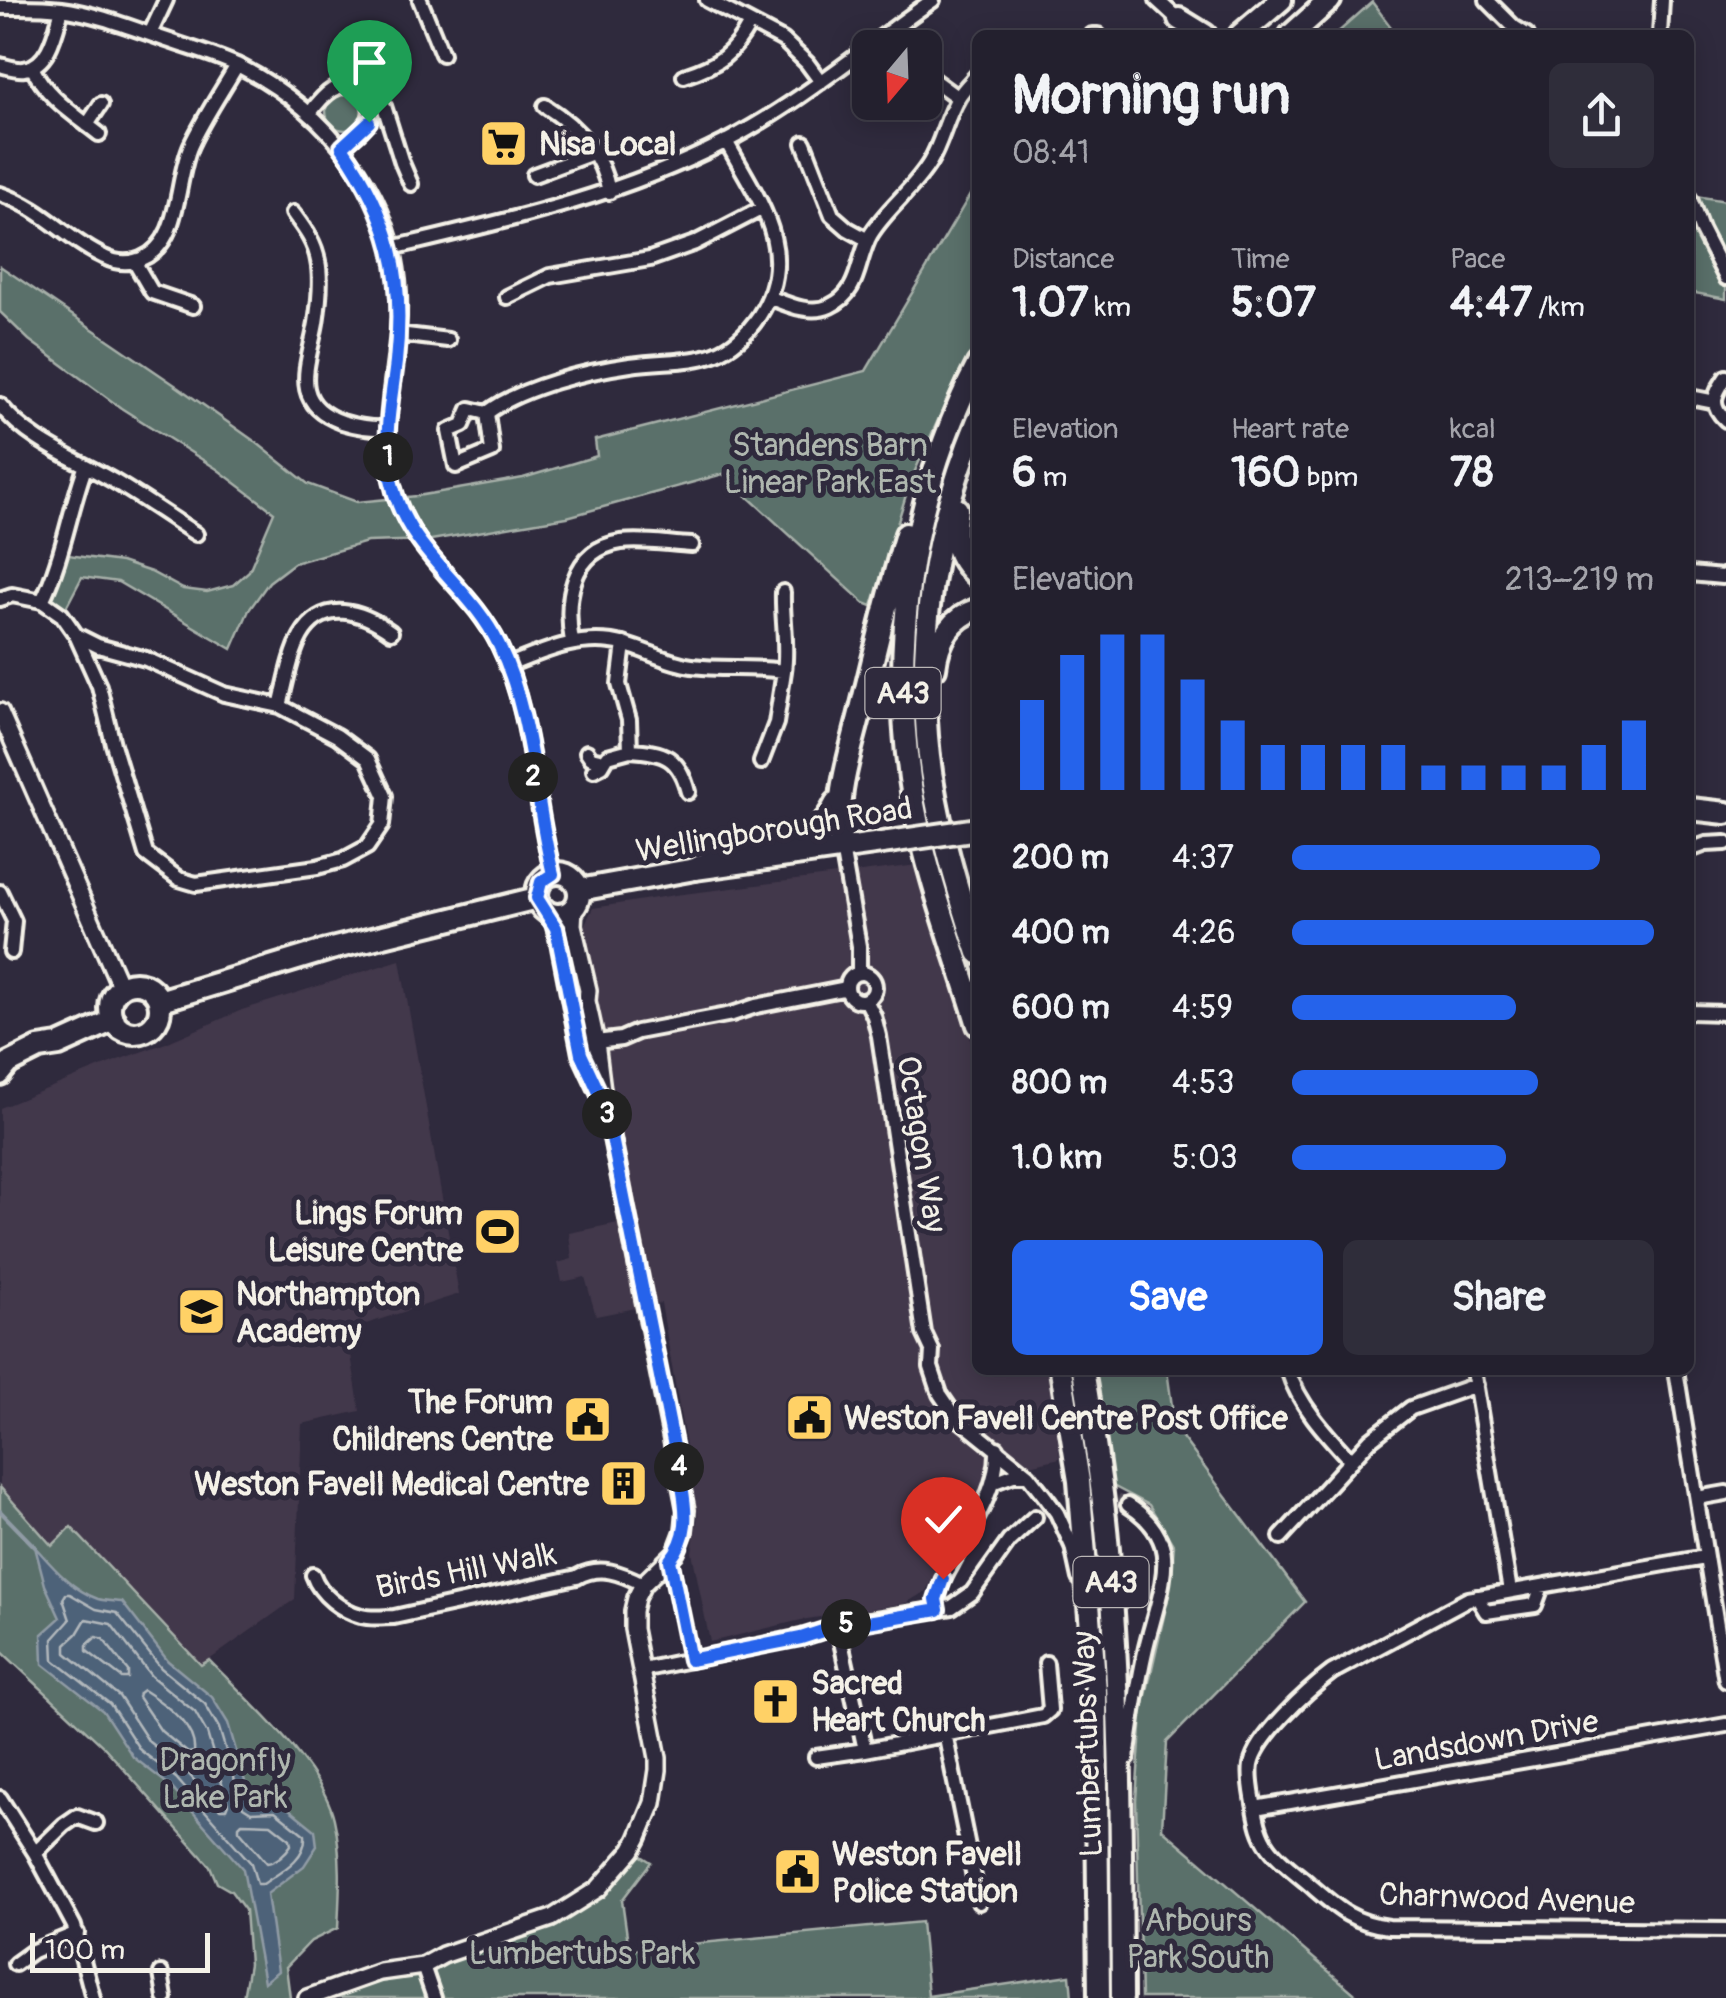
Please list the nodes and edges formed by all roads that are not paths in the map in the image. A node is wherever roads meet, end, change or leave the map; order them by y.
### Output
1 (166, 0) edge
2 (420, 0) edge
3 (707, 0) edge
4 (933, 0) edge
5 (1158, 0) edge
6 (1281, 0) edge
7 (1297, 0) edge
8 (1316, 0) edge
9 (1330, 0) edge
10 (1487, 0) edge
11 (1662, 0) edge
12 (0, 7) edge
13 (62, 9) junction
14 (750, 23) junction
15 (891, 30) edge
16 (1186, 30) edge
17 (1246, 30) edge
18 (1264, 30) edge
19 (1283, 30) edge
20 (1296, 30) edge
21 (1519, 30) edge
22 (1660, 30) edge
23 (150, 34) junction
24 (442, 54) dead end
25 (852, 59) edge
26 (0, 65) edge
27 (237, 65) junction
28 (32, 67) junction
29 (684, 76) dead end
30 (972, 81) edge
31 (821, 82) junction
32 (942, 86) edge
33 (368, 98) junction
34 (958, 98) junction
35 (101, 104) dead end
36 (545, 106) dead end
37 (310, 113) junction
38 (726, 141) junction
39 (804, 143) dead end
40 (342, 147) junction
41 (593, 153) junction
42 (534, 176) dead end
43 (412, 184) dead end
44 (609, 192) junction
45 (0, 194) edge
46 (762, 208) junction
47 (1694, 211) edge
48 (293, 213) dead end
49 (868, 240) junction
50 (392, 248) junction
51 (134, 261) junction
52 (1726, 278) edge
53 (507, 297) dead end
54 (771, 298) junction
55 (193, 306) dead end
56 (398, 334) junction
57 (448, 340) dead end
58 (1726, 376) edge
59 (972, 377) edge
60 (1694, 399) edge
61 (1715, 402) junction
62 (0, 406) edge
63 (487, 413) junction
64 (1726, 420) edge
65 (388, 428) junction
66 (972, 434) edge
67 (943, 442) junction
68 (966, 448) junction
69 (84, 468) junction
70 (196, 534) dead end
71 (692, 545) dead end
72 (972, 572) edge
73 (1694, 574) edge
74 (1726, 576) edge
75 (783, 592) dead end
76 (0, 599) edge
77 (42, 601) junction
78 (972, 612) edge
79 (391, 632) dead end
80 (76, 635) junction
81 (572, 642) junction
82 (624, 644) junction
83 (507, 666) junction
84 (784, 671) junction
85 (280, 706) junction
86 (1, 719) edge
87 (630, 750) junction
88 (587, 752) dead end
89 (761, 762) dead end
90 (932, 774) junction
91 (688, 792) dead end
92 (840, 794) junction
93 (1694, 809) edge
94 (1726, 814) edge
95 (972, 830) edge
96 (1726, 843) edge
97 (842, 848) junction
98 (1694, 848) edge
99 (695, 868) junction
100 (553, 874) junction
101 (0, 892) edge
102 (577, 898) junction
103 (541, 904) junction
104 (972, 934) edge
105 (11, 952) dead end
106 (860, 973) junction
107 (121, 988) junction
108 (847, 988) junction
109 (866, 1000) junction
110 (159, 1001) junction
111 (972, 1005) edge
112 (1694, 1012) edge
113 (1726, 1013) edge
114 (114, 1020) junction
115 (575, 1026) junction
116 (596, 1042) junction
117 (0, 1075) edge
118 (602, 1099) junction
119 (1062, 1375) edge
120 (1084, 1375) edge
121 (1289, 1375) edge
122 (1677, 1375) edge
123 (1475, 1377) edge
124 (997, 1448) junction
125 (1351, 1461) junction
126 (1028, 1475) junction
127 (994, 1482) junction
128 (1726, 1494) edge
129 (1697, 1498) junction
130 (1128, 1505) tunnel mouth
131 (1035, 1516) tunnel mouth
132 (1281, 1537) dead end
133 (1705, 1557) junction
134 (670, 1560) junction
135 (313, 1575) dead end
136 (643, 1584) junction
137 (1542, 1586) junction
138 (1510, 1591) junction
139 (1478, 1597) junction
140 (1090, 1598) junction
141 (938, 1610) junction
142 (844, 1624) junction
143 (690, 1660) junction
144 (1046, 1663) dead end
145 (642, 1670) junction
146 (1726, 1681) edge
147 (1726, 1725) edge
148 (946, 1733) junction
149 (865, 1750) junction
150 (816, 1756) dead end
151 (1121, 1796) junction
152 (0, 1798) edge
153 (1255, 1808) junction
154 (96, 1823) dead end
155 (35, 1854) junction
156 (979, 1902) dead end
157 (1726, 1930) edge
158 (77, 1932) junction
159 (16, 1964) dead end
160 (423, 1966) junction
161 (161, 1973) dead end
162 (93, 1998) edge
163 (164, 1998) edge
164 (307, 1998) edge
165 (434, 1998) edge
166 (1099, 1998) edge
167 (1122, 1998) edge

1 - 23 street
2 - 24 street
3 - 14 street
4 - 15 street
5 - 16 street
6 - 17 main road
7 - 18 main road
8 - 19 main road
9 - 20 main road
10 - 21 street
11 - 22 street
12 - 13 street
13 - 23 street
13 - 28 street
14 - 29 street
14 - 31 street
23 - 27 street
25 - 31 street
26 - 28 street
27 - 37 street
27 - 51 street
28 - 35 street
30 - 34 street
31 - 38 street
32 - 34 street
33 - 37 street
33 - 40 street
33 - 43 street
34 - 49 street
36 - 41 street
37 - 40 street
38 - 44 street
38 - 46 street
39 - 49 street
40 - 50 street
41 - 42 street
41 - 44 street
44 - 50 street
45 - 51 street
46 - 53 street
46 - 54 street
47 - 52 street
48 - 65 street
49 - 54 street
50 - 56 street
51 - 55 street
54 - 63 street
56 - 57 street
56 - 65 street
58 - 61 street
59 - 67 main road, A43
60 - 61 street
61 - 64 street
62 - 69 street
63 - 63 street
65 - 83 street
66 - 68 main road, A43
67 - 92 main road
67 - 111 main road, A43
68 - 72 main road
68 - 90 main road, A43
69 - 70 street
69 - 77 street
71 - 81 street
73 - 74 street
75 - 84 street
76 - 77 street
77 - 80 street
78 - 90 main road
79 - 85 street
80 - 85 street
80 - 85 street
81 - 82 street
81 - 83 street
82 - 84 street
82 - 87 street
83 - 100 street
84 - 89 street
86 - 107 street
87 - 88 street
87 - 91 street
90 - 104 main road, A43
92 - 97 main road
92 - 99 main road
93 - 94 main road
95 - 97 main road, Wellingborough Road, bridge
96 - 98 street
97 - 99 main road, Wellingborough Road
97 - 106 street
99 - 102 main road, Wellingborough Road
100 - 102 main road
100 - 103 main road
101 - 105 street
102 - 103 main road
102 - 116 street
103 - 110 main road
103 - 115 street
106 - 108 street
106 - 109 street
107 - 110 main road
107 - 114 main road
108 - 109 street
108 - 116 street
109 - 124 street, Octagon Way
110 - 114 main road
112 - 113 street
114 - 117 main road
115 - 116 street
115 - 118 street
116 - 118 street
118 - 134 street
119 - 140 main road, Lumbertubs Way / A43
120 - 151 main road, Lumbertubs Way / A43
121 - 125 street
122 - 129 street
123 - 125 street
123 - 138 street
124 - 126 street, Octagon Way
124 - 127 street
125 - 132 street
126 - 127 street
126 - 140 street, Octagon Way
127 - 141 street
128 - 129 street
129 - 133 street
130 - 151 street
131 - 141 street
133 - 137 street, Charnwood Avenue
133 - 146 street
134 - 136 street
134 - 143 street
135 - 136 street, Birds Hill Walk
136 - 145 street
137 - 138 street, Charnwood Avenue
137 - 139 street, Charnwood Avenue
138 - 139 street, Charnwood Avenue
139 - 153 street, Charnwood Avenue
140 - 166 main road, Lumbertubs Way / A43
141 - 142 street
142 - 143 street
142 - 149 street
143 - 145 street
144 - 148 street
145 - 160 street
147 - 153 street, Landsdown Drive
148 - 149 street
148 - 156 street
149 - 150 street
151 - 167 main road, Lumbertubs Way / A43
152 - 155 street
153 - 157 street, Charnwood Avenue
154 - 155 street
155 - 158 street
158 - 159 street
158 - 162 street
160 - 164 street
160 - 165 street
161 - 163 street

